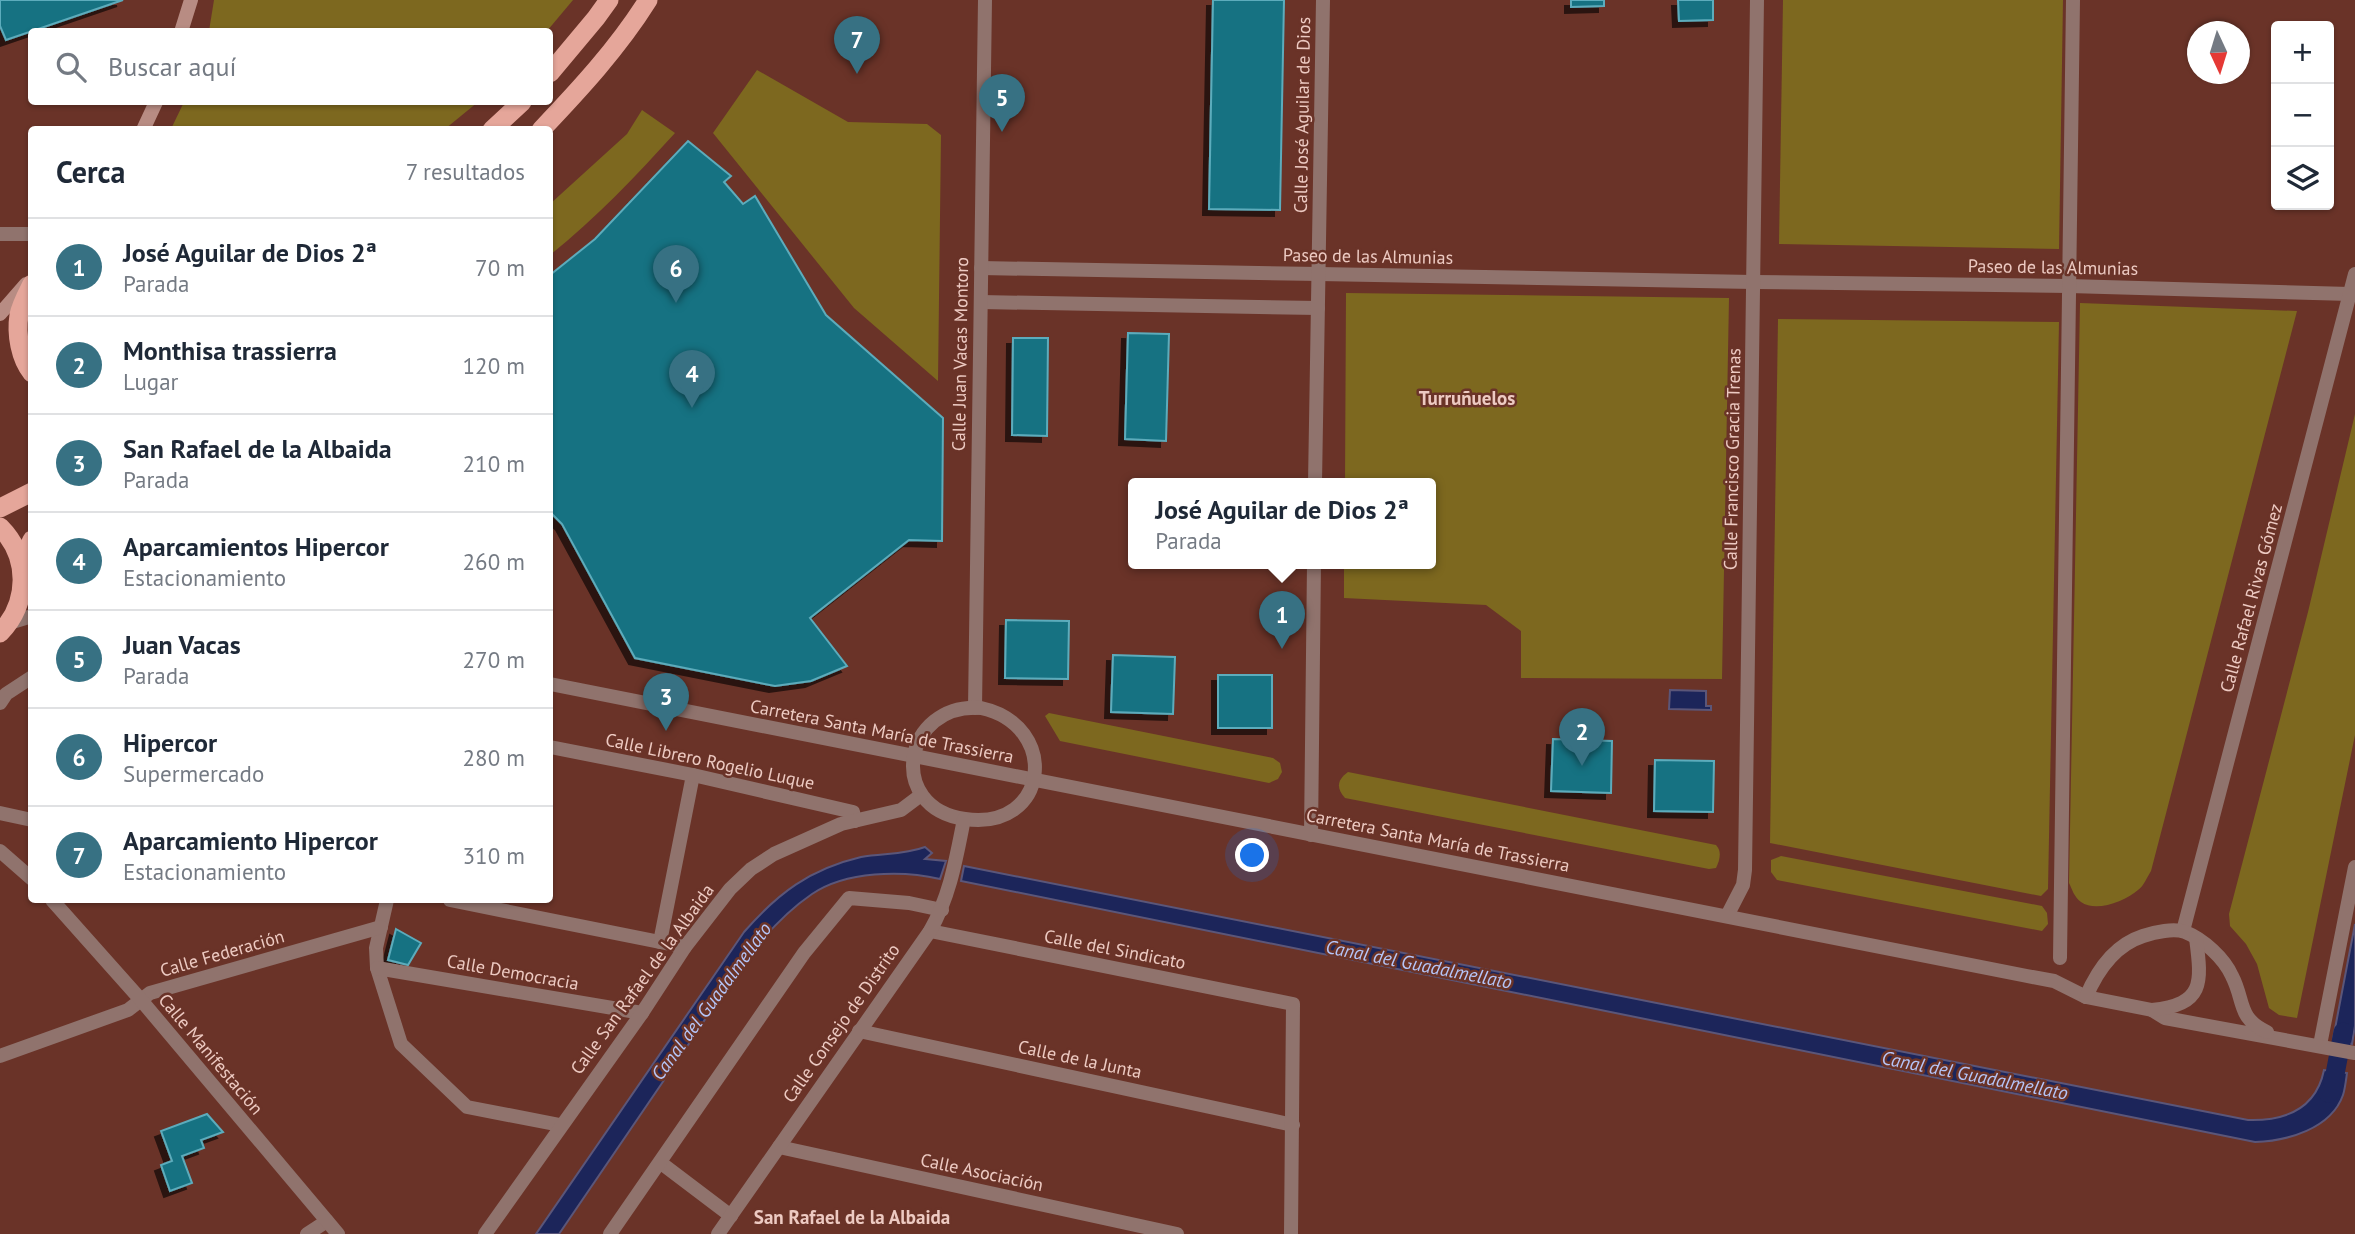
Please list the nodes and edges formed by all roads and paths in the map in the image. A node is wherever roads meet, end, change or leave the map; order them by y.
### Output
1 (191, 0) edge
2 (609, 0) edge
3 (648, 0) edge
4 (985, 0) edge
5 (1323, 0) edge
6 (1757, 0) edge
7 (2073, 0) edge
8 (182, 28) edge
9 (553, 69) edge
10 (155, 105) edge
11 (519, 105) edge
12 (145, 126) edge
13 (496, 126) edge
14 (545, 126) edge
15 (0, 234) edge
16 (28, 234) edge
17 (981, 268) junction
18 (1318, 274) junction
19 (2355, 274) edge
20 (28, 282) edge
21 (1754, 282) junction
22 (2069, 286) junction
23 (28, 293) edge
24 (2350, 294) junction
25 (981, 302) junction
26 (1318, 308) junction
27 (0, 314) edge
28 (28, 368) edge
29 (1315, 478) edge
30 (28, 494) edge
31 (0, 508) edge
32 (0, 527) edge
33 (1314, 569) edge
34 (25, 570) edge
35 (28, 618) edge
36 (4, 628) edge
37 (28, 680) edge
38 (553, 685) edge
39 (0, 703) edge
40 (975, 708) junction
41 (553, 748) edge
42 (913, 756) junction
43 (693, 775) junction
44 (1034, 780) junction
45 (921, 795) junction
46 (1, 817) edge
47 (964, 819) junction
48 (28, 820) edge
49 (855, 821) junction
50 (1311, 835) junction
51 (0, 851) edge
52 (2355, 867) edge
53 (28, 876) edge
54 (55, 903) edge
55 (386, 903) edge
56 (465, 903) edge
57 (942, 910) junction
58 (1727, 916) junction
59 (381, 927) junction
60 (930, 931) junction
61 (2189, 935) junction
62 (660, 942) junction
63 (685, 947) junction
64 (2060, 958) dead end
65 (377, 968) junction
66 (2086, 997) junction
67 (141, 1000) junction
68 (2152, 1010) junction
69 (642, 1013) junction
70 (859, 1031) junction
71 (2275, 1036) junction
72 (2318, 1045) junction
73 (2355, 1052) edge
74 (0, 1056) edge
75 (560, 1125) junction
76 (1293, 1125) junction
77 (779, 1147) junction
78 (661, 1163) junction
79 (730, 1216) junction
80 (327, 1221) junction
81 (307, 1234) edge
82 (338, 1234) edge
83 (485, 1234) edge
84 (610, 1234) edge
85 (718, 1234) edge
86 (1177, 1234) edge
87 (1291, 1234) edge

1 - 8 main road
2 - 9 highway
3 - 14 highway
4 - 17 street, Calle Juan Vacas Montoro
5 - 18 street, Calle José Aguilar de Dios
6 - 21 street, Calle Francisco Gracia Trenas
7 - 22 street
10 - 12 main road
11 - 13 highway
15 - 16 street
17 - 18 street, Paseo de las Almunias
17 - 25 street, Calle Juan Vacas Montoro
18 - 21 street, Paseo de las Almunias
18 - 26 street, Calle José Aguilar de Dios
19 - 24 street, Calle Rafael Rivas Gómez
20 - 27 main road
21 - 22 street, Paseo de las Almunias
21 - 58 street, Calle Francisco Gracia Trenas
22 - 24 street, Paseo de las Almunias
22 - 64 street
23 - 28 highway
24 - 61 street, Calle Rafael Rivas Gómez
25 - 26 street
25 - 40 street, Calle Juan Vacas Montoro
26 - 29 street, Calle José Aguilar de Dios
30 - 31 highway
32 - 34 highway
33 - 50 street
34 - 36 highway
35 - 36 street
37 - 39 street
38 - 42 street, Carretera Santa María de Trassierra
40 - 42 street
40 - 44 street
41 - 43 street, Calle Librero Rogelio Luque
42 - 44 street, Carretera Santa María de Trassierra
42 - 45 street
43 - 49 street, Calle Librero Rogelio Luque
43 - 62 street
44 - 47 street
44 - 50 street, Carretera Santa María de Trassierra
45 - 47 street
45 - 49 street, Calle San Rafael de la Albaida
46 - 48 street
47 - 57 street, Calle Consejo de Distrito
49 - 63 street, Calle San Rafael de la Albaida
50 - 58 street, Carretera Santa María de Trassierra
51 - 53 street
52 - 72 street
54 - 67 street, Calle Manifestación
55 - 59 street
56 - 62 street
57 - 60 street, Calle Consejo de Distrito
57 - 78 street
58 - 66 street, Carretera Santa María de Trassierra
59 - 65 street
59 - 67 street, Calle Federación
60 - 70 street, Calle Consejo de Distrito
60 - 76 street, Calle del Sindicato
61 - 66 street
61 - 68 street, Calle Rafael Rivas Gómez
61 - 71 street
62 - 63 street
63 - 69 street, Calle San Rafael de la Albaida
65 - 69 street, Calle Democracia
65 - 75 street
66 - 68 street, Carretera Santa María de Trassierra
67 - 74 street, Calle Federación
67 - 80 street, Calle Manifestación
68 - 71 street, Carretera Santa María de Trassierra
69 - 75 street, Calle San Rafael de la Albaida
70 - 76 street, Calle de la Junta
70 - 77 street, Calle Consejo de Distrito
71 - 72 street, Carretera Santa María de Trassierra
72 - 73 street, Carretera Santa María de Trassierra
75 - 83 street, Calle San Rafael de la Albaida
76 - 87 street
77 - 79 street, Calle Consejo de Distrito
77 - 86 street, Calle Asociación
78 - 79 street
78 - 84 street
79 - 85 street, Calle Consejo de Distrito
80 - 81 street
80 - 82 street, Calle Manifestación

